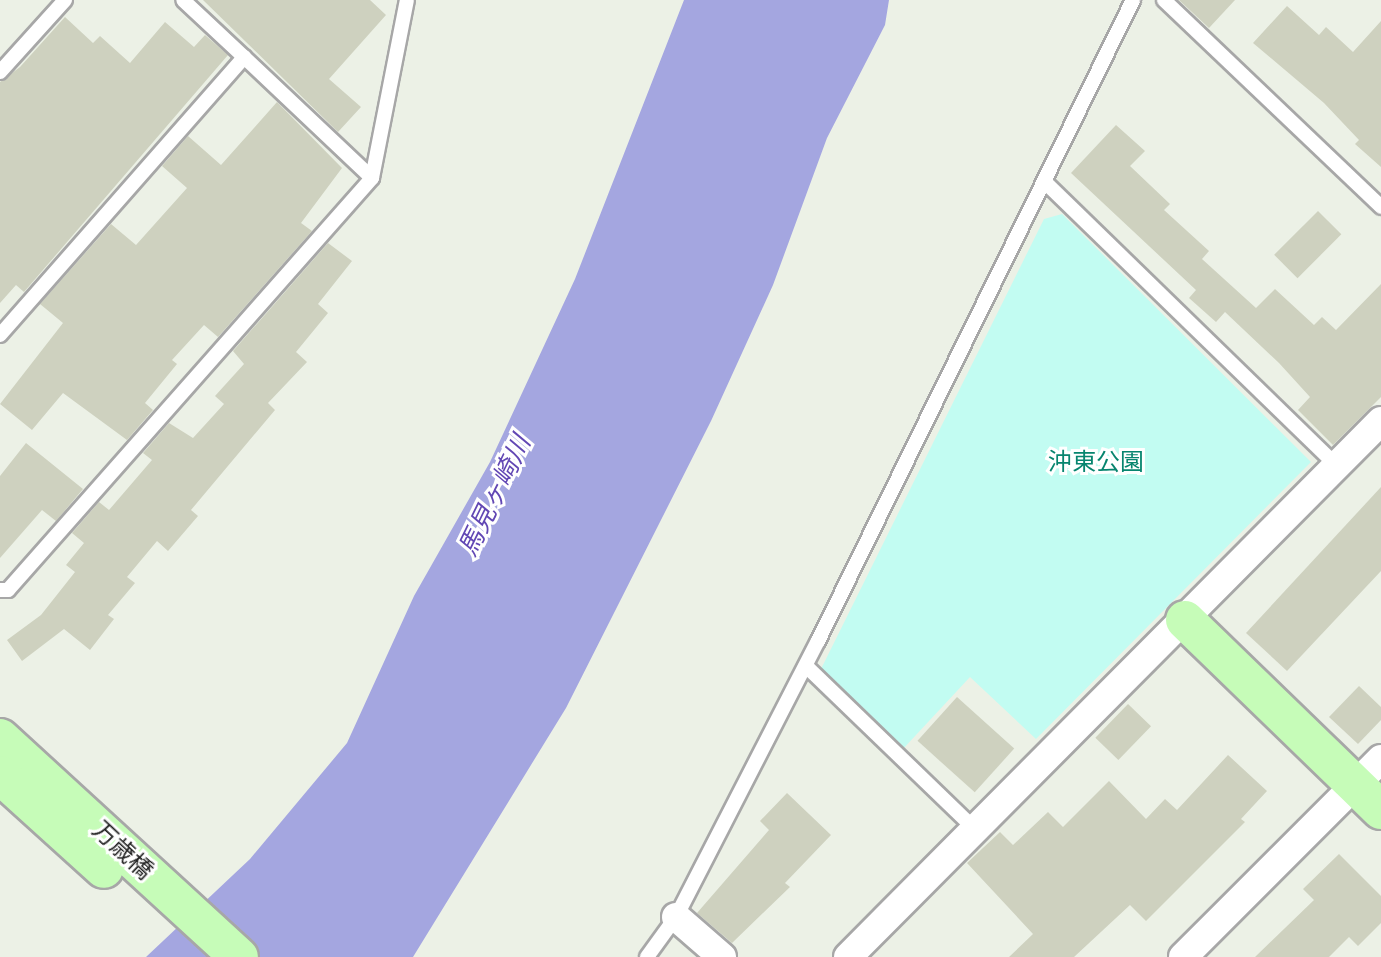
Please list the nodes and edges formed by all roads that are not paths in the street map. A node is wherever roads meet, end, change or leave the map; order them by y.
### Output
1 (65, 0) edge
2 (183, 0) edge
3 (407, 0) edge
4 (1133, 0) edge
5 (1164, 0) edge
6 (244, 57) junction
7 (0, 72) edge
8 (372, 178) junction
9 (1047, 184) junction
10 (1381, 207) edge
11 (0, 335) edge
12 (1381, 421) edge
13 (1336, 465) junction
14 (3, 593) edge
15 (1185, 620) junction
16 (806, 666) junction
17 (2, 752) edge
18 (1372, 785) edge
19 (976, 830) junction
20 (676, 917) junction
21 (1191, 954) edge
22 (201, 957) edge
23 (239, 957) edge
24 (647, 957) edge
25 (722, 957) edge
26 (848, 957) edge

1 - 7 lane
2 - 6 lane
3 - 8 lane
4 - 9 lane
5 - 10 lane
6 - 8 lane
6 - 11 lane
8 - 14 lane
9 - 13 lane
9 - 16 lane
12 - 13 street
13 - 15 street
15 - 18 main road
15 - 19 street
16 - 19 lane
16 - 20 lane
17 - 22 main road, 万歳橋
17 - 23 main road, 万歳橋
18 - 21 street
19 - 26 street
20 - 24 lane
20 - 25 street

